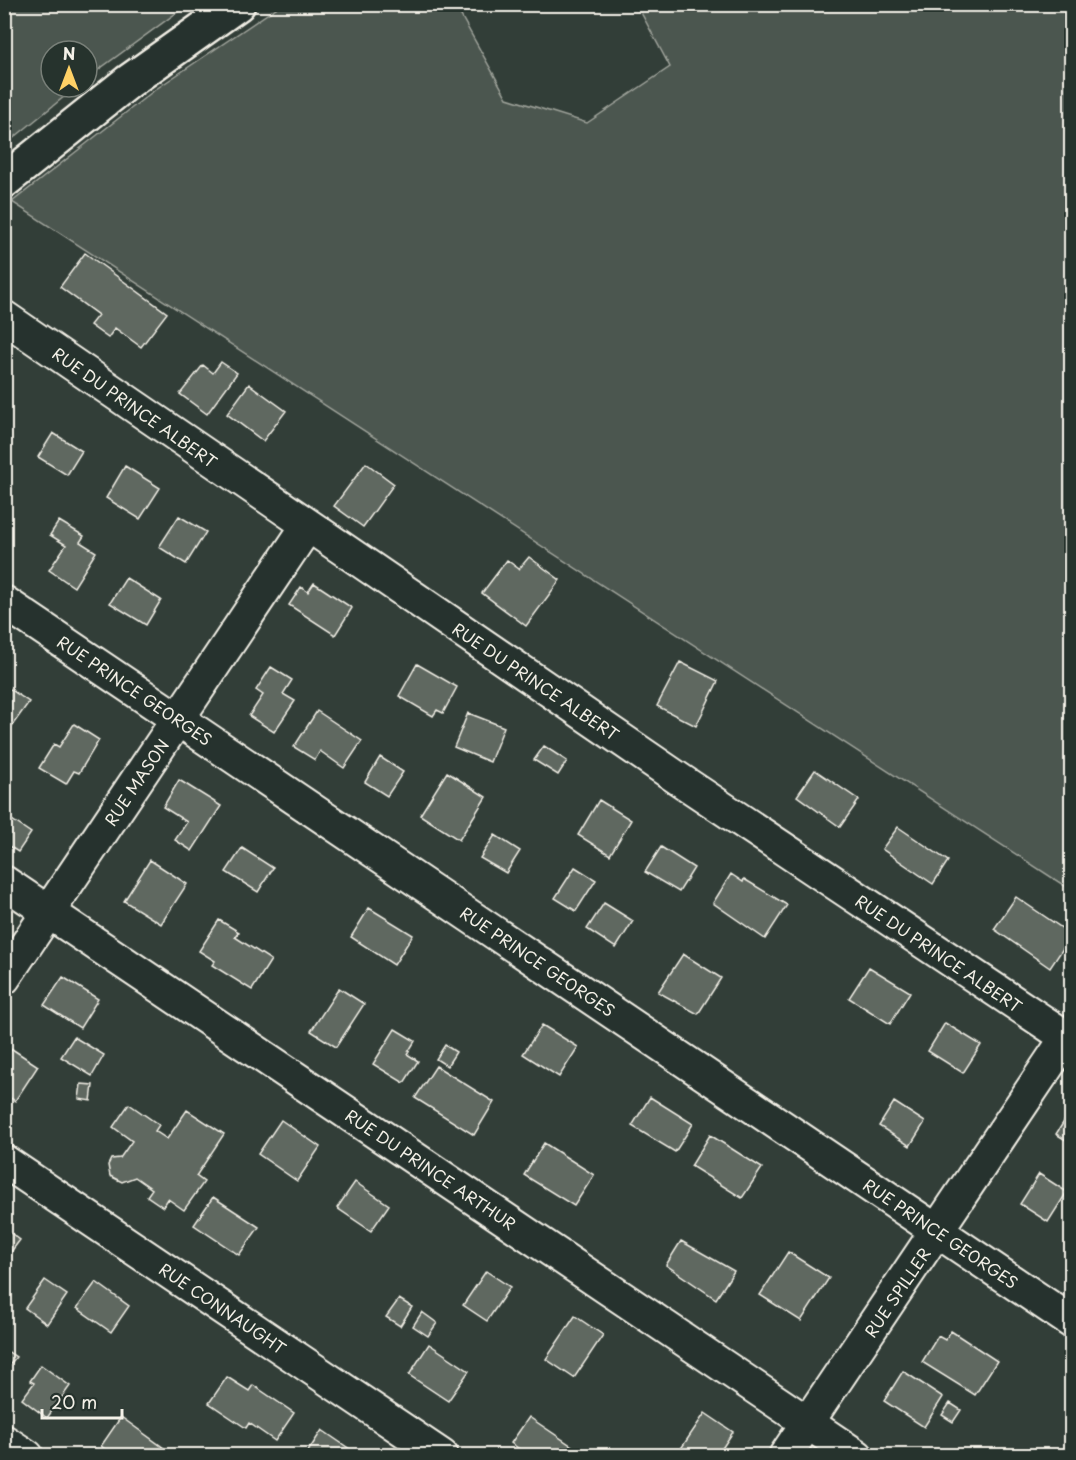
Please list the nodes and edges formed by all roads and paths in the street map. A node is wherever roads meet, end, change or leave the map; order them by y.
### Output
1 (238, 4) edge
2 (4, 181) edge
3 (4, 317) edge
4 (308, 525) junction
5 (4, 602) edge
6 (178, 719) junction
7 (4, 882) edge
8 (49, 912) junction
9 (4, 978) edge
10 (1069, 1039) edge
11 (4, 1161) edge
12 (939, 1230) junction
13 (1071, 1322) edge
14 (808, 1422) junction
15 (4, 1441) edge
16 (27, 1455) edge
17 (442, 1455) edge
18 (785, 1455) edge
19 (857, 1455) edge

1 - 2 main road
3 - 4 street, RUE DU PRINCE ALBERT
4 - 6 street, RUE MASON
4 - 10 street, RUE DU PRINCE ALBERT
5 - 6 street, RUE PRINCE GEORGES
6 - 8 street, RUE MASON
6 - 12 street, RUE PRINCE GEORGES
7 - 8 street, RUE DU PRINCE ARTHUR
8 - 9 street, RUE MASON
8 - 14 street, RUE DU PRINCE ARTHUR
10 - 12 street, RUE SPILLER
11 - 17 street, RUE CONNAUGHT
12 - 13 street, RUE PRINCE GEORGES
12 - 14 street, RUE SPILLER
14 - 18 street, RUE SPILLER
14 - 19 street, RUE DU PRINCE ARTHUR
15 - 16 street

